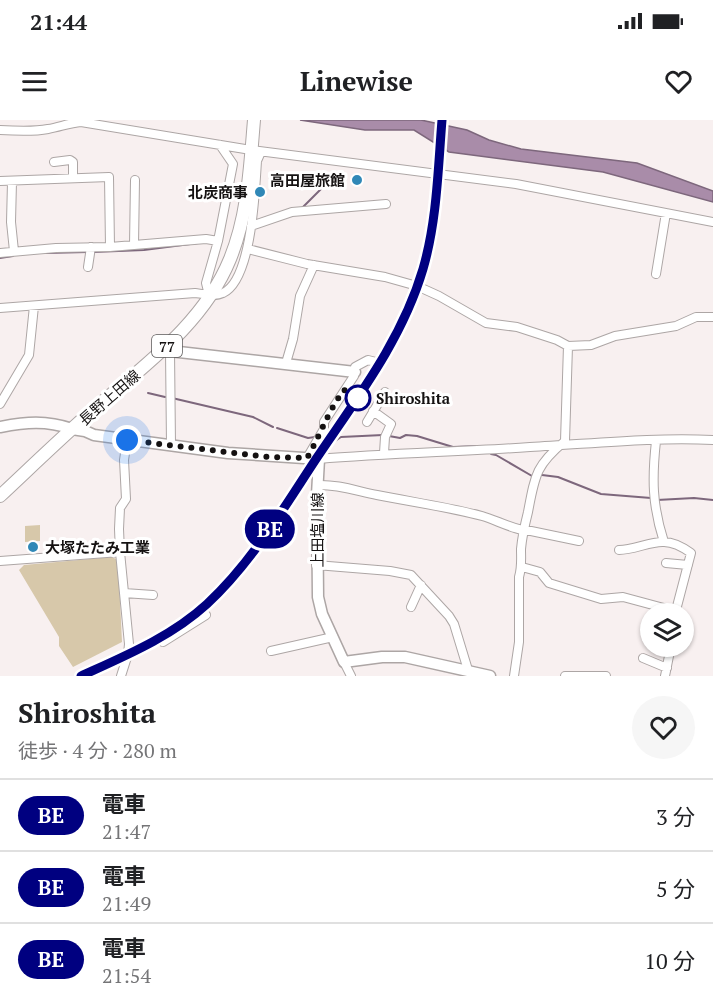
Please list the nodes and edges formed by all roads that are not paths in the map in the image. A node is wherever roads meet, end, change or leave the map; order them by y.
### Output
1 (254, 120) edge
2 (0, 130) edge
3 (220, 145) junction
4 (255, 149) junction
5 (54, 162) dead end
6 (73, 178) junction
7 (135, 180) dead end
8 (0, 181) edge
9 (12, 182) junction
10 (386, 204) dead end
11 (666, 213) junction
12 (713, 222) edge
13 (251, 226) junction
14 (218, 241) junction
15 (134, 246) junction
16 (110, 247) junction
17 (91, 248) junction
18 (248, 249) junction
19 (14, 251) junction
20 (0, 253) edge
21 (314, 265) junction
22 (88, 267) dead end
23 (656, 274) dead end
24 (209, 295) junction
25 (34, 306) junction
26 (0, 308) edge
27 (713, 317) edge
28 (568, 346) junction
29 (168, 349) junction
30 (376, 362) dead end
31 (286, 363) junction
32 (355, 372) junction
33 (385, 392) dead end
34 (0, 404) edge
35 (373, 411) junction
36 (367, 422) dead end
37 (0, 427) edge
38 (72, 429) junction
39 (127, 440) junction
40 (713, 440) edge
41 (656, 441) junction
42 (171, 445) junction
43 (559, 446) junction
44 (384, 453) junction
45 (307, 458) junction
46 (319, 459) junction
47 (317, 485) junction
48 (0, 496) edge
49 (524, 532) junction
50 (579, 541) dead end
51 (664, 542) junction
52 (619, 549) dead end
53 (120, 552) junction
54 (0, 561) edge
55 (666, 563) dead end
56 (316, 565) junction
57 (688, 565) junction
58 (522, 567) junction
59 (421, 585) junction
60 (124, 593) junction
61 (153, 595) dead end
62 (644, 603) edge
63 (677, 603) edge
64 (411, 607) dead end
65 (206, 615) dead end
66 (333, 637) junction
67 (163, 642) dead end
68 (271, 651) dead end
69 (669, 657) edge
70 (644, 658) dead end
71 (344, 662) junction
72 (468, 670) junction
73 (666, 672) edge
74 (121, 676) edge
75 (351, 676) edge
76 (490, 676) edge
77 (514, 676) edge
78 (564, 676) edge
79 (606, 676) edge

1 - 4 main road, 長野上田線 / 77
2 - 3 street
3 - 4 street
3 - 14 street
4 - 11 street
4 - 13 street
4 - 24 main road, 長野上田線 / 77
5 - 6 street
6 - 9 street
6 - 16 street
7 - 15 street
8 - 9 street
9 - 19 street
10 - 13 street
11 - 12 street
11 - 23 street
13 - 18 street
14 - 15 street
14 - 24 street
15 - 16 street
16 - 17 street
17 - 19 street
17 - 22 street
18 - 21 street
18 - 24 street
19 - 20 street
21 - 28 street
21 - 31 street
24 - 25 street
24 - 29 main road, 長野上田線 / 77
25 - 26 street
25 - 34 street
27 - 28 street
28 - 43 street
29 - 31 main road
29 - 38 main road, 長野上田線 / 77
29 - 42 street
30 - 32 street
31 - 32 main road
32 - 45 street
33 - 35 street
35 - 36 street
35 - 44 street
37 - 38 main road
38 - 39 main road
38 - 48 main road, 長野上田線 / 77
39 - 42 main road
39 - 53 street
40 - 41 street
41 - 43 street
41 - 51 street
42 - 45 main road
43 - 44 street
43 - 49 street
44 - 46 street
45 - 46 main road
46 - 47 main road, 上田塩川線
47 - 49 street
47 - 56 main road, 上田塩川線
49 - 50 street
49 - 58 street
51 - 52 street
51 - 57 street
53 - 54 street
53 - 60 street
55 - 57 street
56 - 59 street
56 - 66 main road, 上田塩川線
57 - 63 street
58 - 62 street
58 - 77 street
59 - 64 street
59 - 72 street
60 - 61 street
60 - 74 street
65 - 67 street
66 - 68 street
66 - 71 main road, 上田塩川線
69 - 73 street
70 - 73 street
71 - 72 main road
71 - 75 street
72 - 76 main road
78 - 79 street

